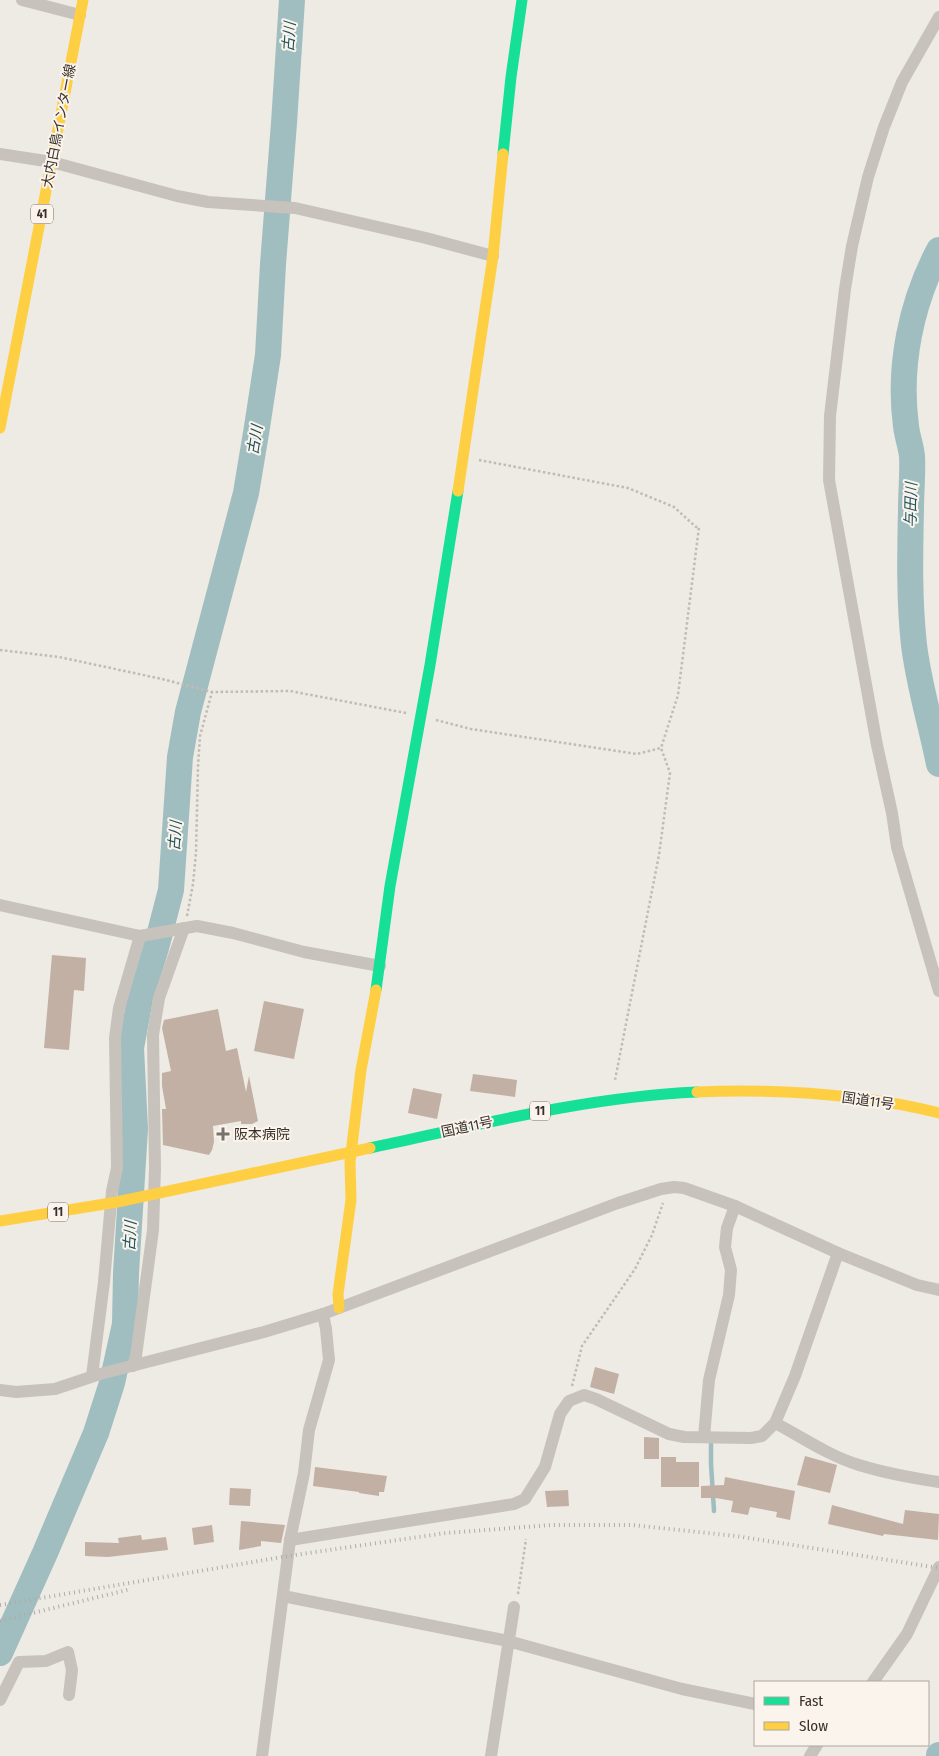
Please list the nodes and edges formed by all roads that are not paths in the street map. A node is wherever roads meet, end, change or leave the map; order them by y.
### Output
1 (22, 0) edge
2 (83, 0) edge
3 (522, 0) edge
4 (80, 15) junction
5 (939, 17) edge
6 (0, 154) edge
7 (52, 162) junction
8 (493, 256) junction
9 (0, 428) edge
10 (0, 905) edge
11 (180, 928) junction
12 (143, 936) junction
13 (380, 966) junction
14 (939, 991) edge
15 (939, 1113) edge
16 (352, 1151) junction
17 (150, 1195) junction
18 (114, 1202) junction
19 (735, 1206) junction
20 (0, 1221) edge
21 (838, 1253) junction
22 (939, 1290) edge
23 (339, 1308) junction
24 (323, 1314) junction
25 (131, 1367) junction
26 (96, 1375) junction
27 (0, 1390) edge
28 (775, 1423) junction
29 (704, 1437) junction
30 (939, 1482) edge
31 (290, 1540) junction
32 (939, 1567) edge
33 (283, 1596) junction
34 (514, 1607) road end
35 (508, 1641) junction
36 (874, 1681) edge
37 (69, 1695) dead end
38 (0, 1700) edge
39 (754, 1704) edge
40 (262, 1756) edge
41 (491, 1756) edge

1 - 4 street
2 - 4 main road, 大内白鳥インター線 / 41
3 - 8 main road
4 - 7 main road, 大内白鳥インター線 / 41
5 - 14 street
6 - 7 street
7 - 8 street
7 - 9 main road, 大内白鳥インター線 / 41
8 - 13 main road
10 - 12 street
11 - 12 street
11 - 13 street
11 - 17 street
12 - 18 street
13 - 16 main road
15 - 16 main road, 国道11号 / 11
16 - 17 main road, 国道11号 / 11
16 - 23 main road
17 - 18 main road, 国道11号 / 11
17 - 25 street
18 - 20 main road, 国道11号 / 11
18 - 26 street
19 - 21 street
19 - 23 street
19 - 29 street
21 - 22 street
21 - 28 street
23 - 24 street
24 - 25 street
24 - 31 street
25 - 26 street
26 - 27 street
28 - 29 street
28 - 30 street
29 - 31 street
31 - 33 street
32 - 36 street
33 - 35 street
33 - 40 street
34 - 35 street
35 - 39 street
35 - 41 street
37 - 38 street

